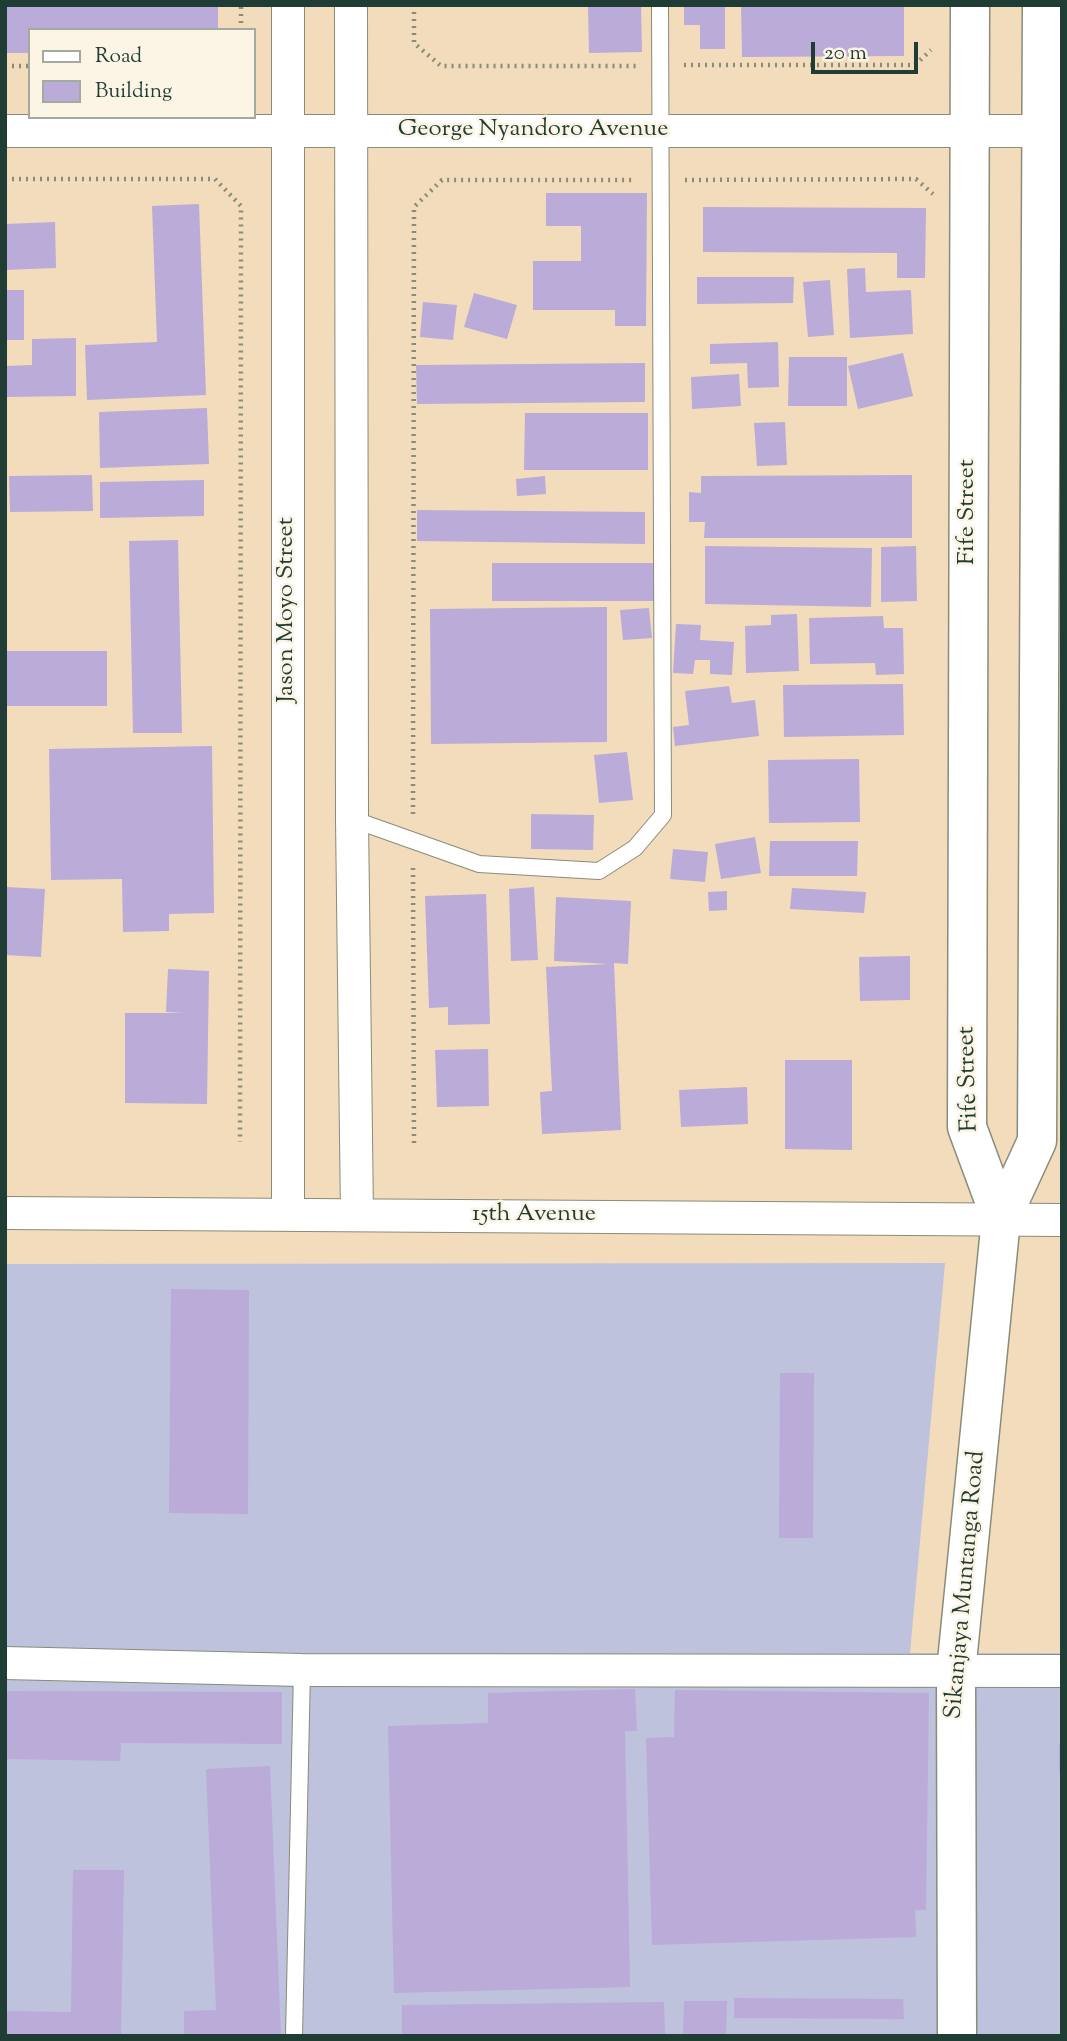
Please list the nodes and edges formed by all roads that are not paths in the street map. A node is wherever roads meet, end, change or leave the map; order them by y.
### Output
1 (288, 5) edge
2 (351, 5) edge
3 (660, 5) edge
4 (970, 5) edge
5 (1042, 5) edge
6 (5, 131) edge
7 (351, 131) junction
8 (661, 131) junction
9 (970, 131) junction
10 (1052, 131) edge
11 (288, 132) junction
12 (352, 819) junction
13 (5, 1213) edge
14 (288, 1215) junction
15 (356, 1215) junction
16 (1001, 1219) junction
17 (1062, 1220) edge
18 (5, 1663) edge
19 (302, 1670) junction
20 (1062, 1671) edge
21 (956, 1672) junction
22 (294, 2036) edge
23 (957, 2036) edge

1 - 11 street, Jason Moyo Street
2 - 7 street
3 - 8 lane
4 - 9 street, Fife Street
5 - 10 street
6 - 11 street, George Nyandoro Avenue
7 - 8 street, George Nyandoro Avenue
7 - 11 street, George Nyandoro Avenue
7 - 12 street
8 - 9 street, George Nyandoro Avenue
8 - 12 lane
9 - 10 street, George Nyandoro Avenue
9 - 16 street, Fife Street
10 - 16 street
11 - 14 street, Jason Moyo Street
12 - 15 street
13 - 14 street, 15th Avenue
14 - 15 street, 15th Avenue
15 - 16 street, 15th Avenue
16 - 17 street, 15th Avenue
16 - 21 street, Sikanjaya Muntanga Road
18 - 19 street
19 - 21 street
19 - 22 lane
20 - 21 street
21 - 23 street, Sikanjaya Muntanga Road

